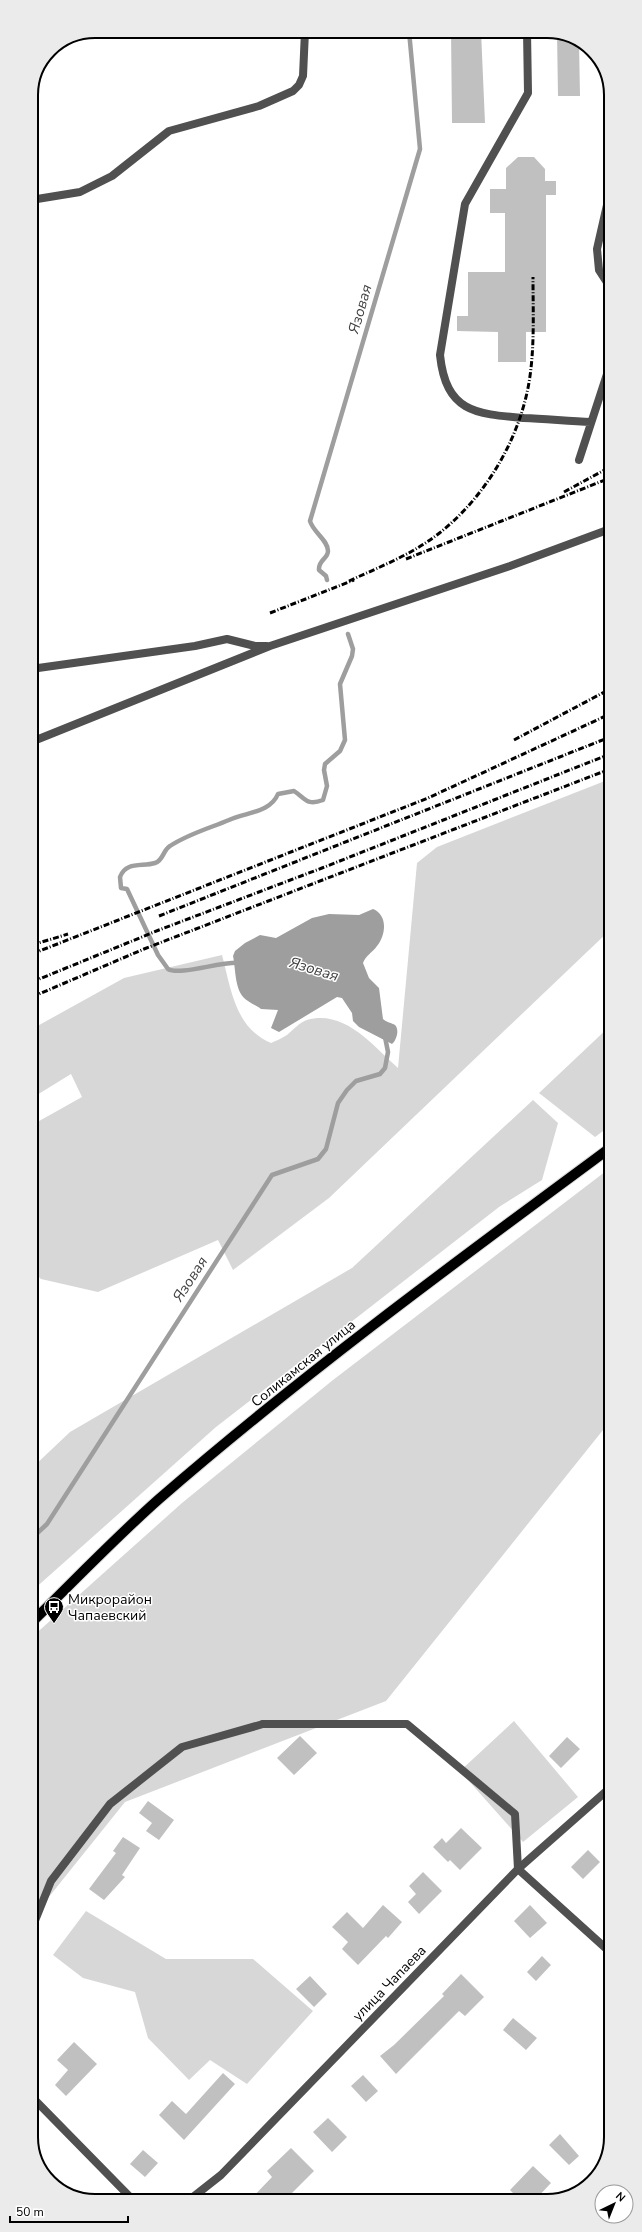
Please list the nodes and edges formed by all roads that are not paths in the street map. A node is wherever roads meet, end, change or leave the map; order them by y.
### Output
1 (305, 38) edge
2 (527, 38) edge
3 (38, 199) edge
4 (604, 220) edge
5 (604, 277) edge
6 (604, 382) edge
7 (591, 422) junction
8 (579, 460) dead end
9 (604, 531) edge
10 (270, 646) junction
11 (38, 668) edge
12 (38, 739) edge
13 (604, 1152) edge
14 (38, 1616) edge
15 (604, 1793) edge
16 (518, 1869) junction
17 (38, 1913) edge
18 (604, 1947) edge
19 (38, 2103) edge
20 (127, 2194) edge
21 (197, 2194) edge

1 - 3 street
2 - 7 street
4 - 5 street
6 - 7 street
7 - 8 street
9 - 10 street
10 - 11 street
10 - 12 street
13 - 14 main road, Соликамская улица
15 - 16 street, улица Чапаева
16 - 17 street
16 - 18 street
16 - 21 street, улица Чапаева
19 - 20 street

